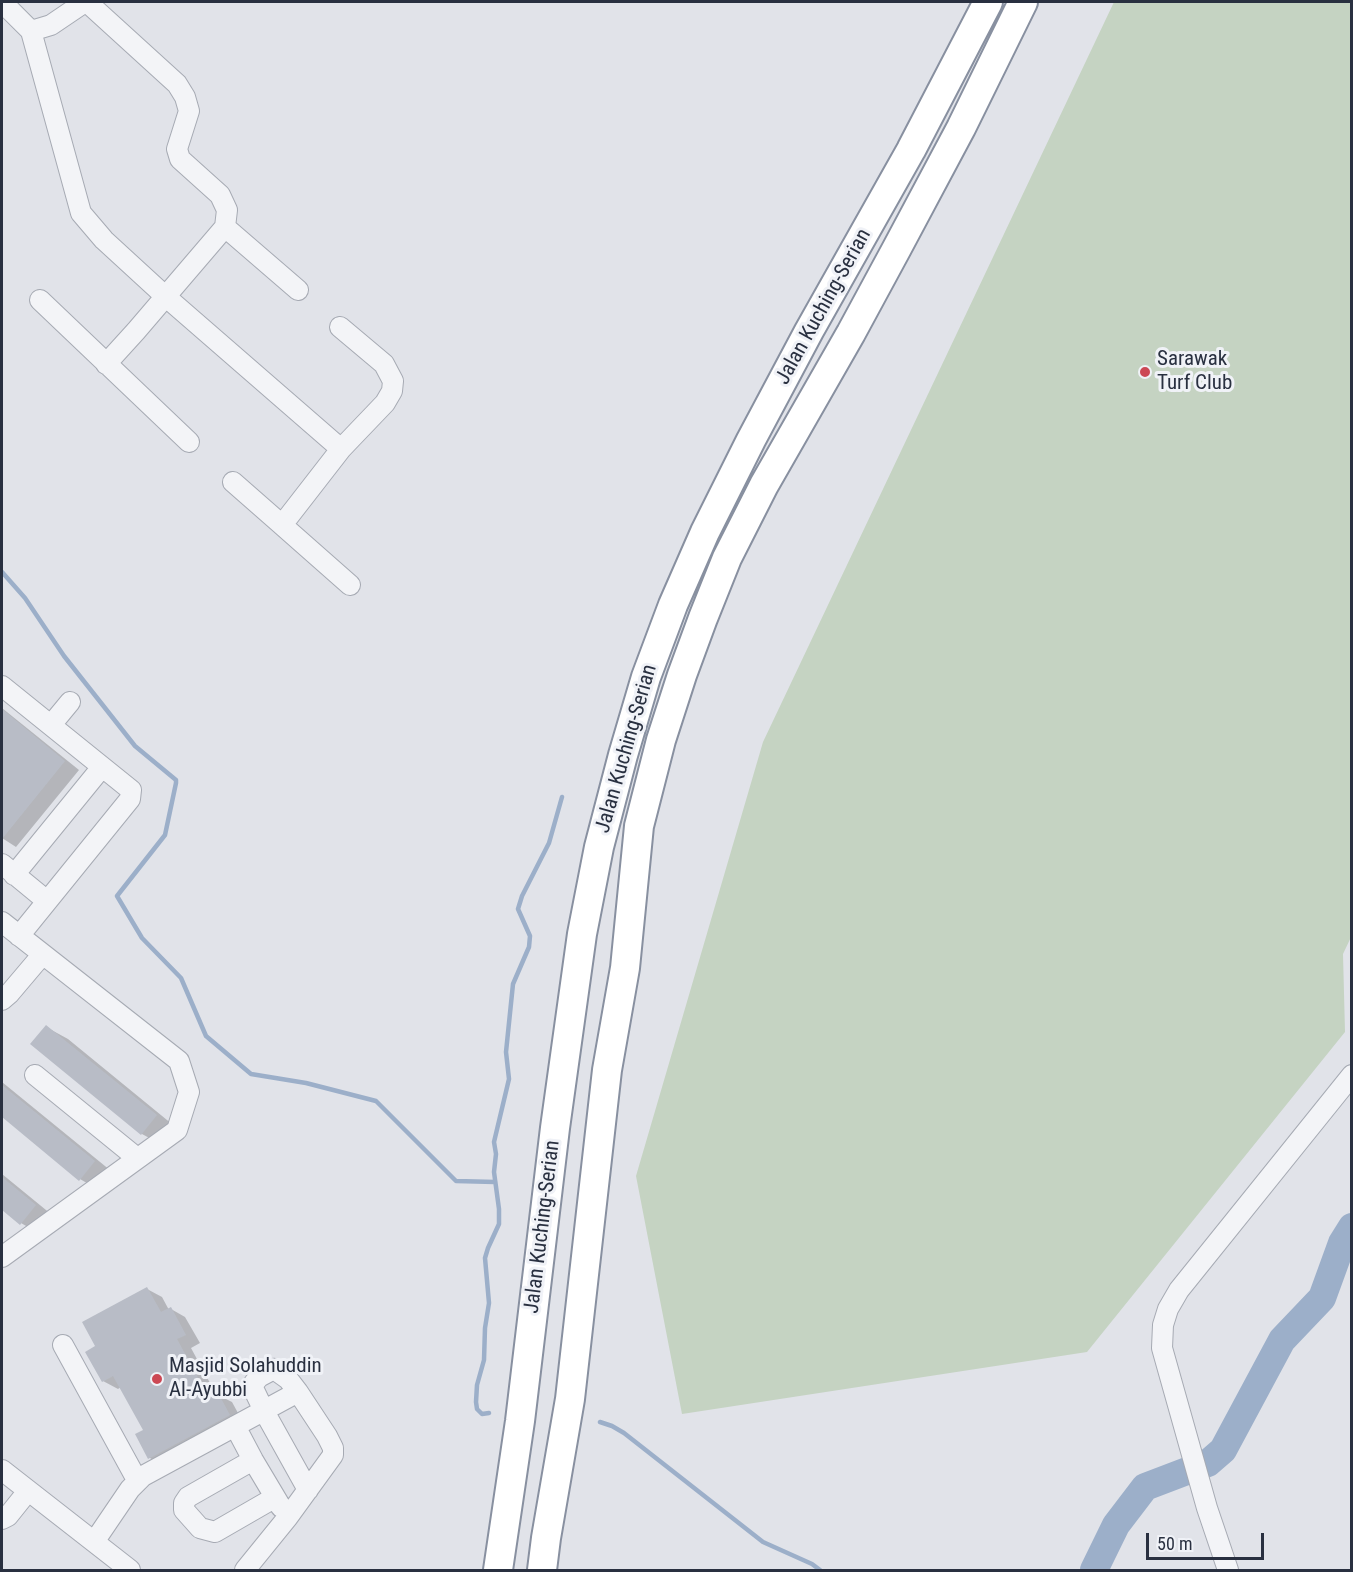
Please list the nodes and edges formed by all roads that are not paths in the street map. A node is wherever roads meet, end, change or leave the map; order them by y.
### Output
1 (2, 2) edge
2 (86, 2) edge
3 (988, 2) edge
4 (1023, 2) edge
5 (31, 31) junction
6 (225, 227) junction
7 (298, 290) dead end
8 (165, 296) junction
9 (40, 300) dead end
10 (340, 327) dead end
11 (106, 364) junction
12 (189, 442) dead end
13 (341, 449) junction
14 (233, 482) dead end
15 (282, 525) junction
16 (350, 585) dead end
17 (2, 686) edge
18 (70, 702) dead end
19 (51, 725) junction
20 (102, 767) junction
21 (8, 869) edge
22 (47, 901) junction
23 (2, 922) edge
24 (20, 936) junction
25 (42, 955) junction
26 (2, 1000) edge
27 (35, 1075) dead end
28 (1352, 1075) edge
29 (138, 1158) junction
30 (2, 1255) edge
31 (63, 1345) dead end
32 (298, 1392) junction
33 (264, 1411) junction
34 (235, 1426) junction
35 (253, 1460) junction
36 (2, 1470) edge
37 (137, 1480) junction
38 (308, 1490) junction
39 (28, 1491) junction
40 (274, 1498) junction
41 (288, 1517) junction
42 (2, 1519) edge
43 (94, 1542) junction
44 (130, 1570) edge
45 (245, 1570) edge
46 (498, 1570) edge
47 (542, 1570) edge
48 (1228, 1570) edge

1 - 5 street
2 - 5 street
2 - 6 street
3 - 46 highway, Jalan Kuching-Serian
4 - 47 highway, Jalan Kuching-Serian
5 - 8 street
6 - 7 street
6 - 8 street
8 - 11 street
8 - 13 street
9 - 11 street
10 - 13 street
11 - 12 street
13 - 15 street
14 - 15 street
15 - 16 street
17 - 19 street
18 - 19 street
19 - 20 street
20 - 21 street
20 - 22 street
21 - 22 street
22 - 24 street
23 - 24 street
24 - 25 street
25 - 26 street
25 - 29 street
27 - 29 street
28 - 48 street
29 - 30 street
31 - 37 street
32 - 33 street
32 - 33 street
32 - 38 street
33 - 34 street
33 - 38 street
34 - 35 street
34 - 37 street
35 - 40 street
35 - 40 street
36 - 39 street
37 - 43 street
38 - 41 street
39 - 42 street
39 - 43 street
40 - 41 street
41 - 45 street
43 - 44 street

